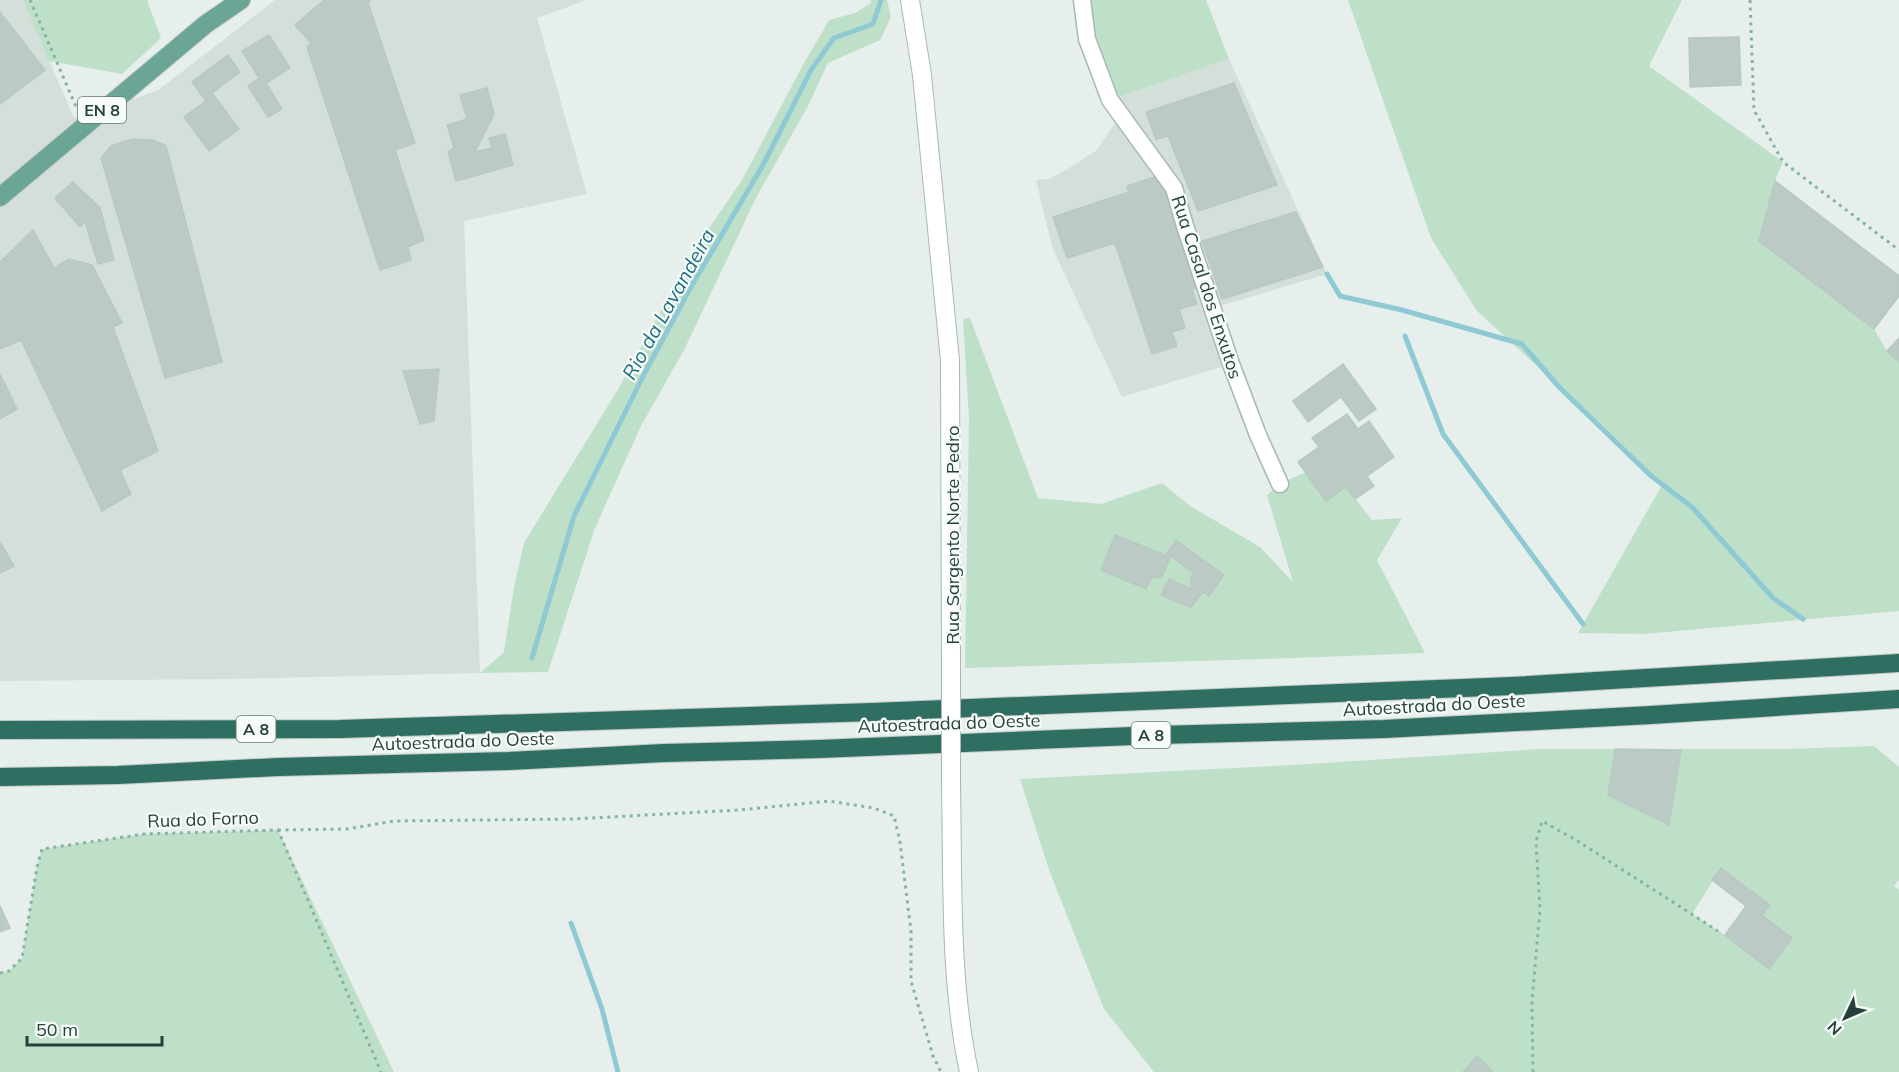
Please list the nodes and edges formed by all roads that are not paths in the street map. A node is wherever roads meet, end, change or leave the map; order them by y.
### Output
1 (230, 0) edge
2 (241, 0) edge
3 (910, 0) edge
4 (1082, 0) edge
5 (206, 24) junction
6 (0, 197) edge
7 (1280, 483) dead end
8 (1899, 663) edge
9 (1899, 699) edge
10 (0, 730) edge
11 (0, 777) edge
12 (969, 1072) edge

1 - 5 main road, EN 8
2 - 5 main road, EN 8
3 - 12 street, Rua Sargento Norte Pedro, bridge
4 - 7 street, Rua Casal dos Enxutos
5 - 6 main road, EN 8
8 - 10 highway, Autoestrada do Oeste / A 8
9 - 11 highway, Autoestrada do Oeste / A 8

